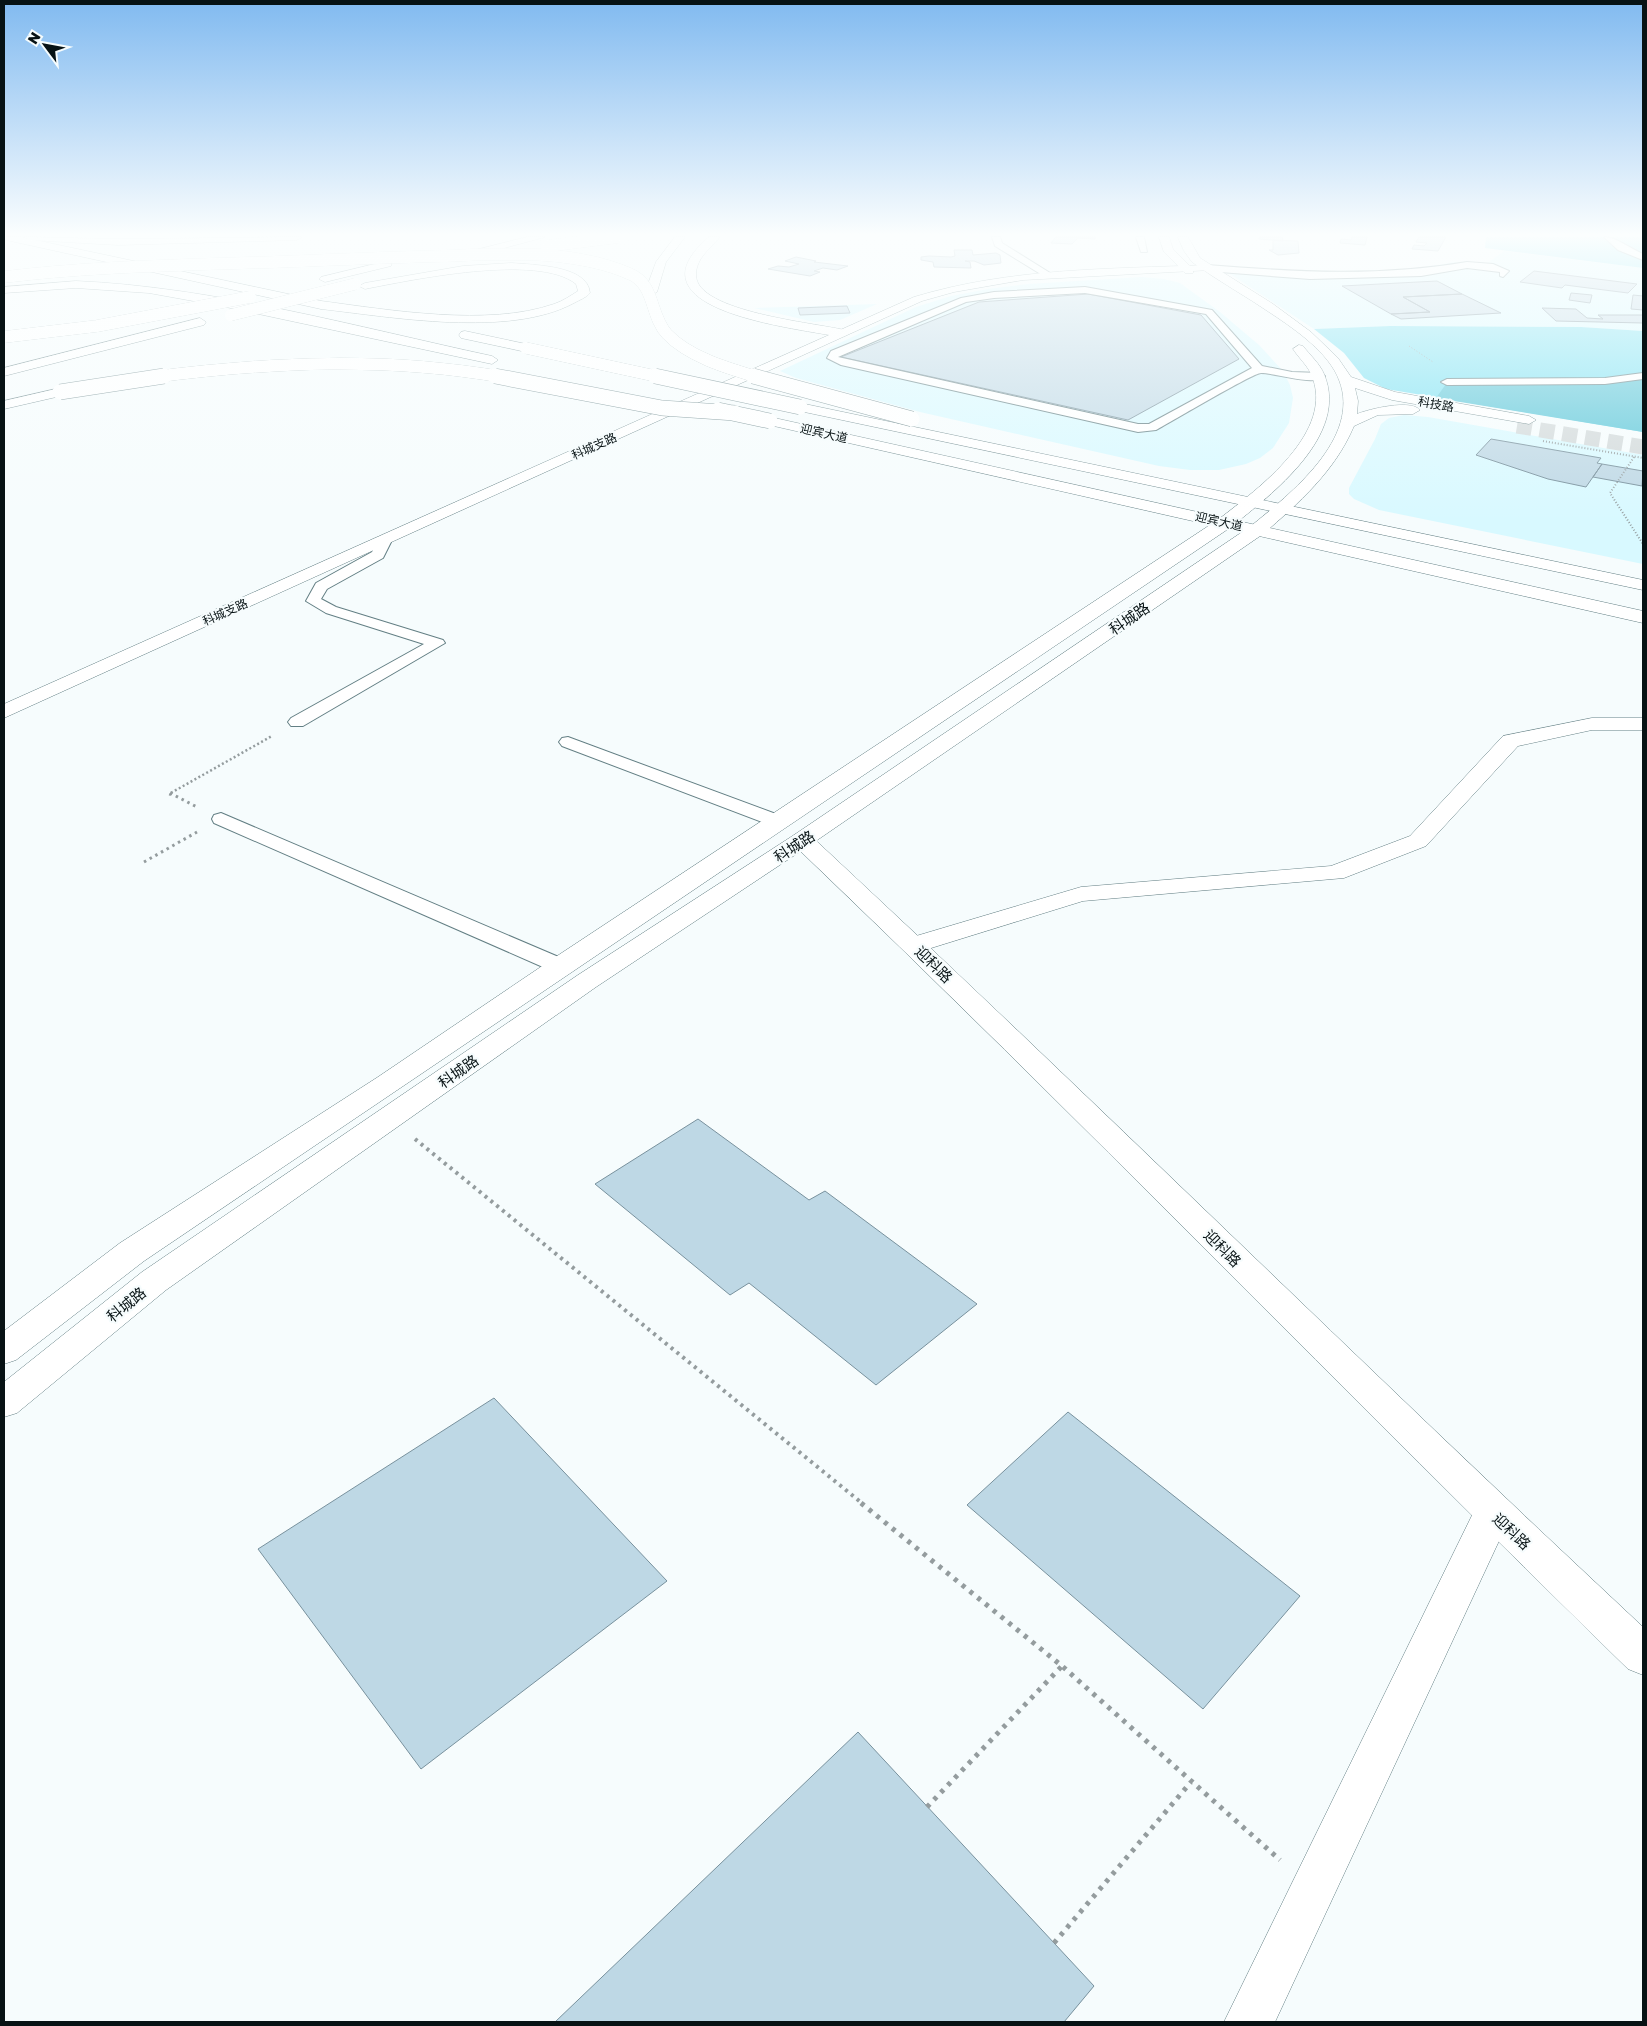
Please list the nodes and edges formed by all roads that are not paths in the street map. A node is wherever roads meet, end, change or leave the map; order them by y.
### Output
1 (61, 332) edge
2 (111, 332) edge
3 (163, 332) edge
4 (361, 332) edge
5 (446, 332) edge
6 (666, 332) edge
7 (840, 332) joint
8 (888, 332) edge
9 (1226, 332) edge
10 (1301, 332) edge
11 (4, 337) edge
12 (138, 338) junction
13 (870, 339) junction
14 (1289, 340) dead end
15 (4, 359) edge
16 (497, 361) dead end
17 (1258, 369) junction
18 (541, 371) dead end
19 (4, 372) edge
20 (1320, 376) junction
21 (1643, 376) edge
22 (1346, 380) junction
23 (4, 381) edge
24 (1447, 382) dead end
25 (4, 405) edge
26 (735, 413) junction
27 (1347, 424) junction
28 (1024, 454) junction
29 (1252, 502) junction
30 (1283, 509) junction
31 (1225, 523) junction
32 (1257, 530) junction
33 (385, 540) junction
34 (1402, 562) junction
35 (1641, 585) edge
36 (1643, 617) edge
37 (4, 712) edge
38 (297, 722) road end
39 (1643, 724) edge
40 (568, 742) dead end
41 (221, 818) road end
42 (777, 821) junction
43 (802, 840) junction
44 (915, 945) junction
45 (560, 966) junction
46 (4, 1350) edge
47 (4, 1402) edge
48 (1492, 1513) junction
49 (1643, 1655) edge
50 (1249, 2022) edge

1 - 11 main road, bridge
2 - 15 main road, bridge
3 - 12 main road, bridge
4 - 16 main road
5 - 28 main road, 迎宾大道, bridge
6 - 28 main road, bridge
7 - 13 lane
7 - 33 main road, 科城支路
8 - 13 lane
9 - 17 lane
10 - 22 main road, 科城路
12 - 19 main road
12 - 23 main road
13 - 17 lane
14 - 20 main road, 科城路
17 - 20 lane
18 - 26 main road, 迎宾大道, bridge
20 - 29 main road, 科城路
21 - 24 lane
22 - 27 main road, 科城路
22 - 27 main road, 科技路
25 - 26 main road, bridge
26 - 31 main road, 迎宾大道, bridge
27 - 30 main road, 科城路
28 - 29 main road, 迎宾大道
29 - 30 main road, 迎宾大道
29 - 31 main road, 科城路
30 - 32 main road, 科城路
30 - 35 main road, 迎宾大道
31 - 32 main road, 迎宾大道
31 - 42 main road, 科城路
32 - 34 main road, 迎宾大道
32 - 43 main road, 科城路
33 - 37 main road, 科城支路
33 - 38 lane
34 - 35 main road
34 - 36 main road, 迎宾大道
39 - 44 main road
40 - 42 lane
41 - 45 lane
42 - 45 main road, 科城路
43 - 44 main road, 迎科路
43 - 47 main road, 科城路
44 - 48 main road, 迎科路
45 - 46 main road, 科城路
48 - 49 main road, 迎科路
48 - 50 main road

